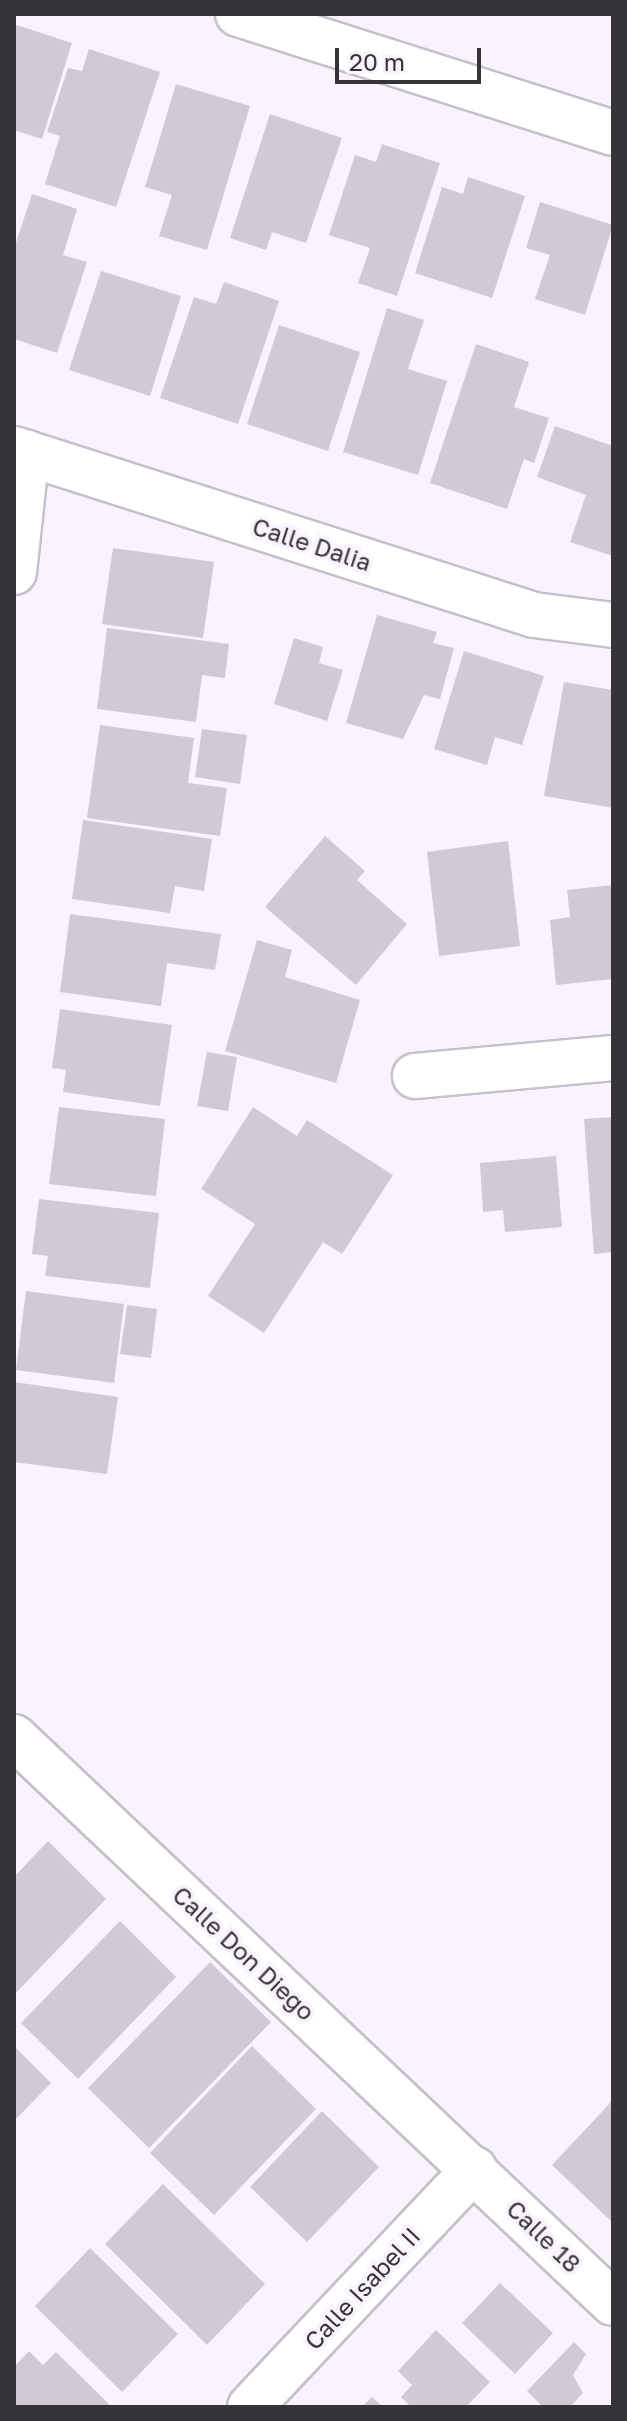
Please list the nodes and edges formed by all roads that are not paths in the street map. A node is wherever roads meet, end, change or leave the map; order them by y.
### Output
1 (238, 14) edge
2 (613, 133) edge
3 (20, 451) edge
4 (14, 572) edge
5 (613, 625) edge
6 (613, 1058) edge
7 (415, 1076) dead end
8 (14, 1737) edge
9 (474, 2169) junction
10 (613, 2303) edge
11 (250, 2407) edge

1 - 2 street
3 - 4 street
3 - 5 street, Calle Dalia
6 - 7 street
8 - 9 street, Calle Don Diego
9 - 10 street, Calle 18
9 - 11 street, Calle Isabel II

